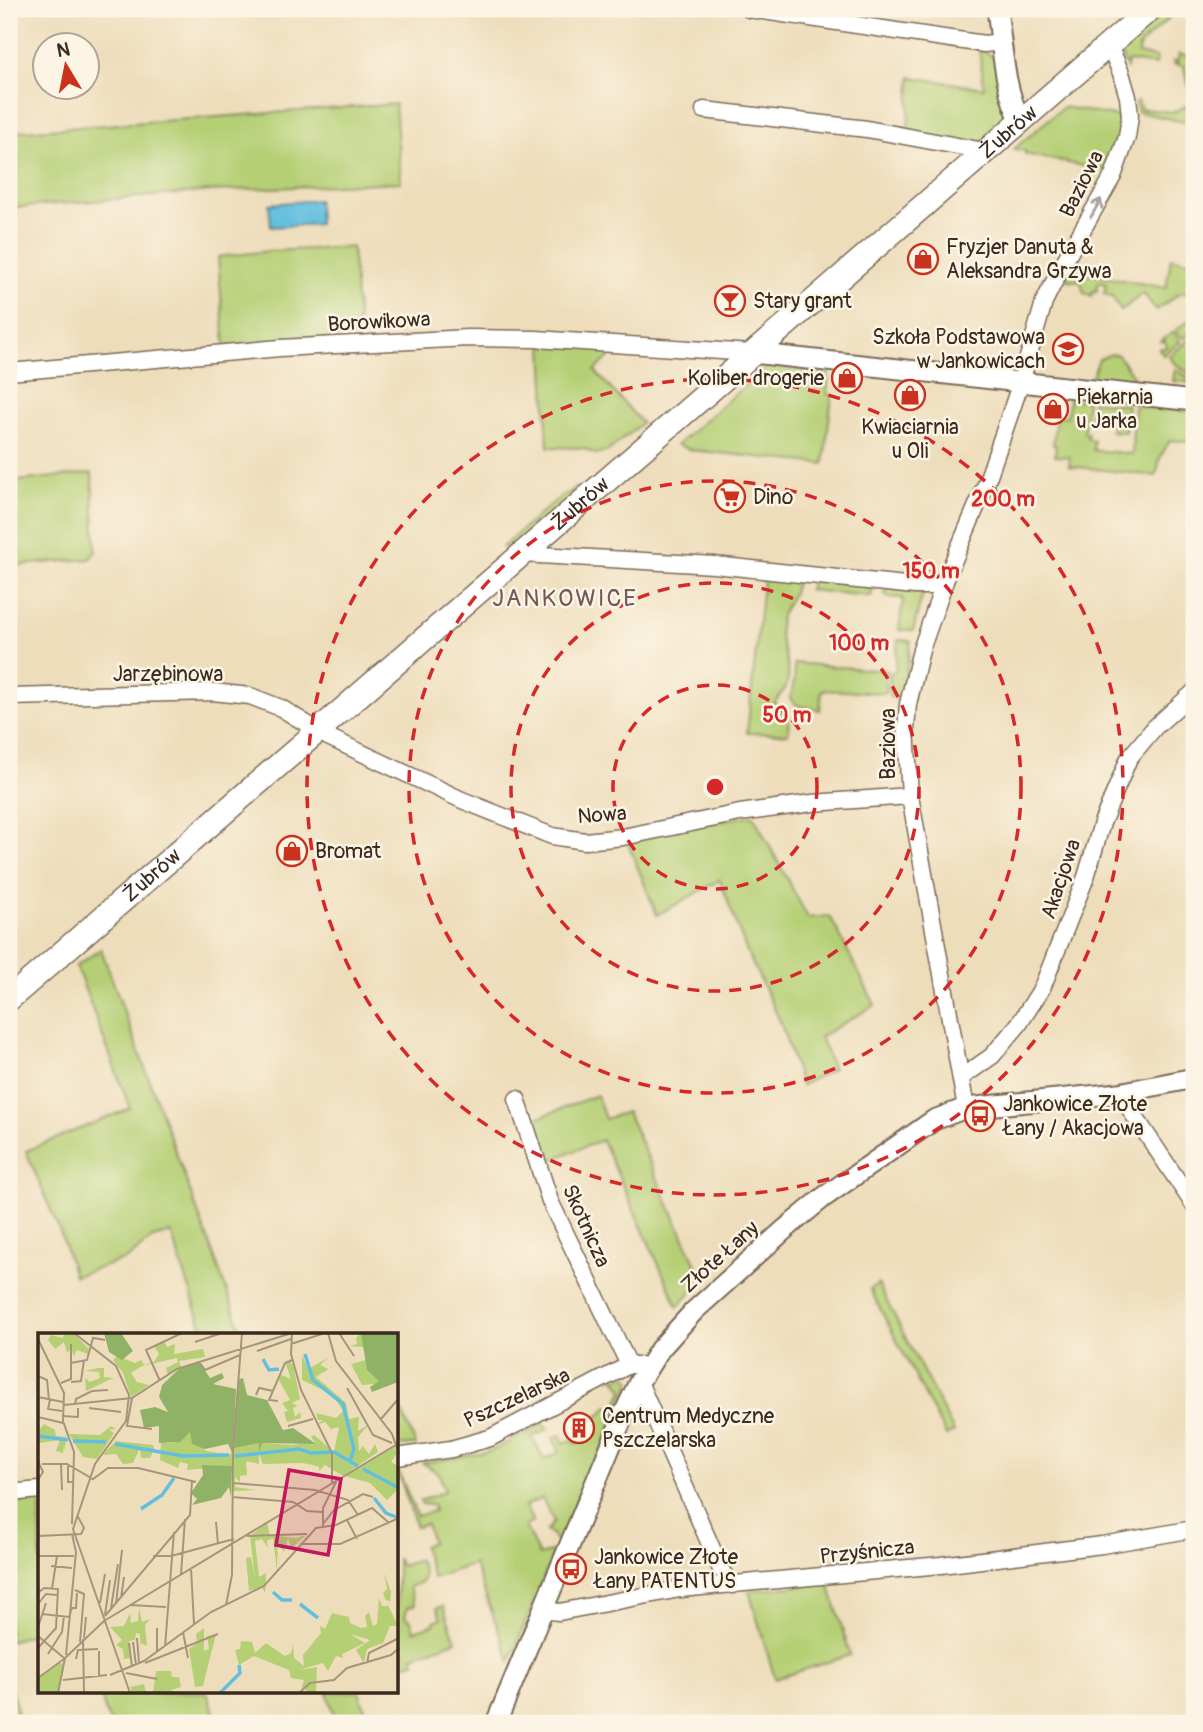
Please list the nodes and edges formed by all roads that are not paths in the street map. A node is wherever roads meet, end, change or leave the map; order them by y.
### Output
1 (749, 9) edge
2 (997, 9) edge
3 (1150, 9) edge
4 (1002, 42) junction
5 (1106, 46) junction
6 (704, 110) dead end
7 (1021, 121) junction
8 (984, 151) junction
9 (752, 354) junction
10 (9, 372) edge
11 (1021, 382) junction
12 (1194, 401) edge
13 (522, 554) junction
14 (944, 581) junction
15 (1194, 692) edge
16 (9, 697) edge
17 (319, 730) junction
18 (910, 796) junction
19 (9, 999) edge
20 (962, 1077) junction
21 (1194, 1078) edge
22 (1119, 1093) junction
23 (517, 1098) dead end
24 (966, 1108) junction
25 (1194, 1205) edge
26 (639, 1371) junction
27 (399, 1457) edge
28 (38, 1490) edge
29 (9, 1493) edge
30 (1194, 1529) edge
31 (732, 1585) junction
32 (543, 1610) junction
33 (496, 1723) edge

1 - 4 street
2 - 4 street
3 - 5 main road, Żubrów
4 - 7 street
5 - 7 main road, Żubrów
11 -> 5 street, Baziowa
6 - 8 street
7 - 8 main road, Żubrów
8 - 9 main road, Żubrów
9 - 10 street, Borowikowa
9 - 11 street
9 - 13 main road, Żubrów
11 - 12 street
11 - 14 street, Baziowa
13 - 14 street
13 - 17 main road, Żubrów
14 - 18 street, Baziowa
15 - 20 street, Akacjowa
16 - 17 street, Jarzębinowa
17 - 18 street, Nowa
17 - 19 main road, Żubrów
18 - 20 street, Baziowa
20 - 24 street, Baziowa
21 - 22 street, Złote Łany
22 - 24 street, Złote Łany
22 - 25 street
23 - 26 street, Skotnicza
24 - 26 street, Złote Łany
26 - 27 street, Pszczelarska
26 - 31 street, Skotnicza
26 - 32 street, Złote Łany
28 - 29 street
30 - 31 street, Przyśnicza
31 - 32 street, Przyśnicza
32 - 33 street, Złote Łany

